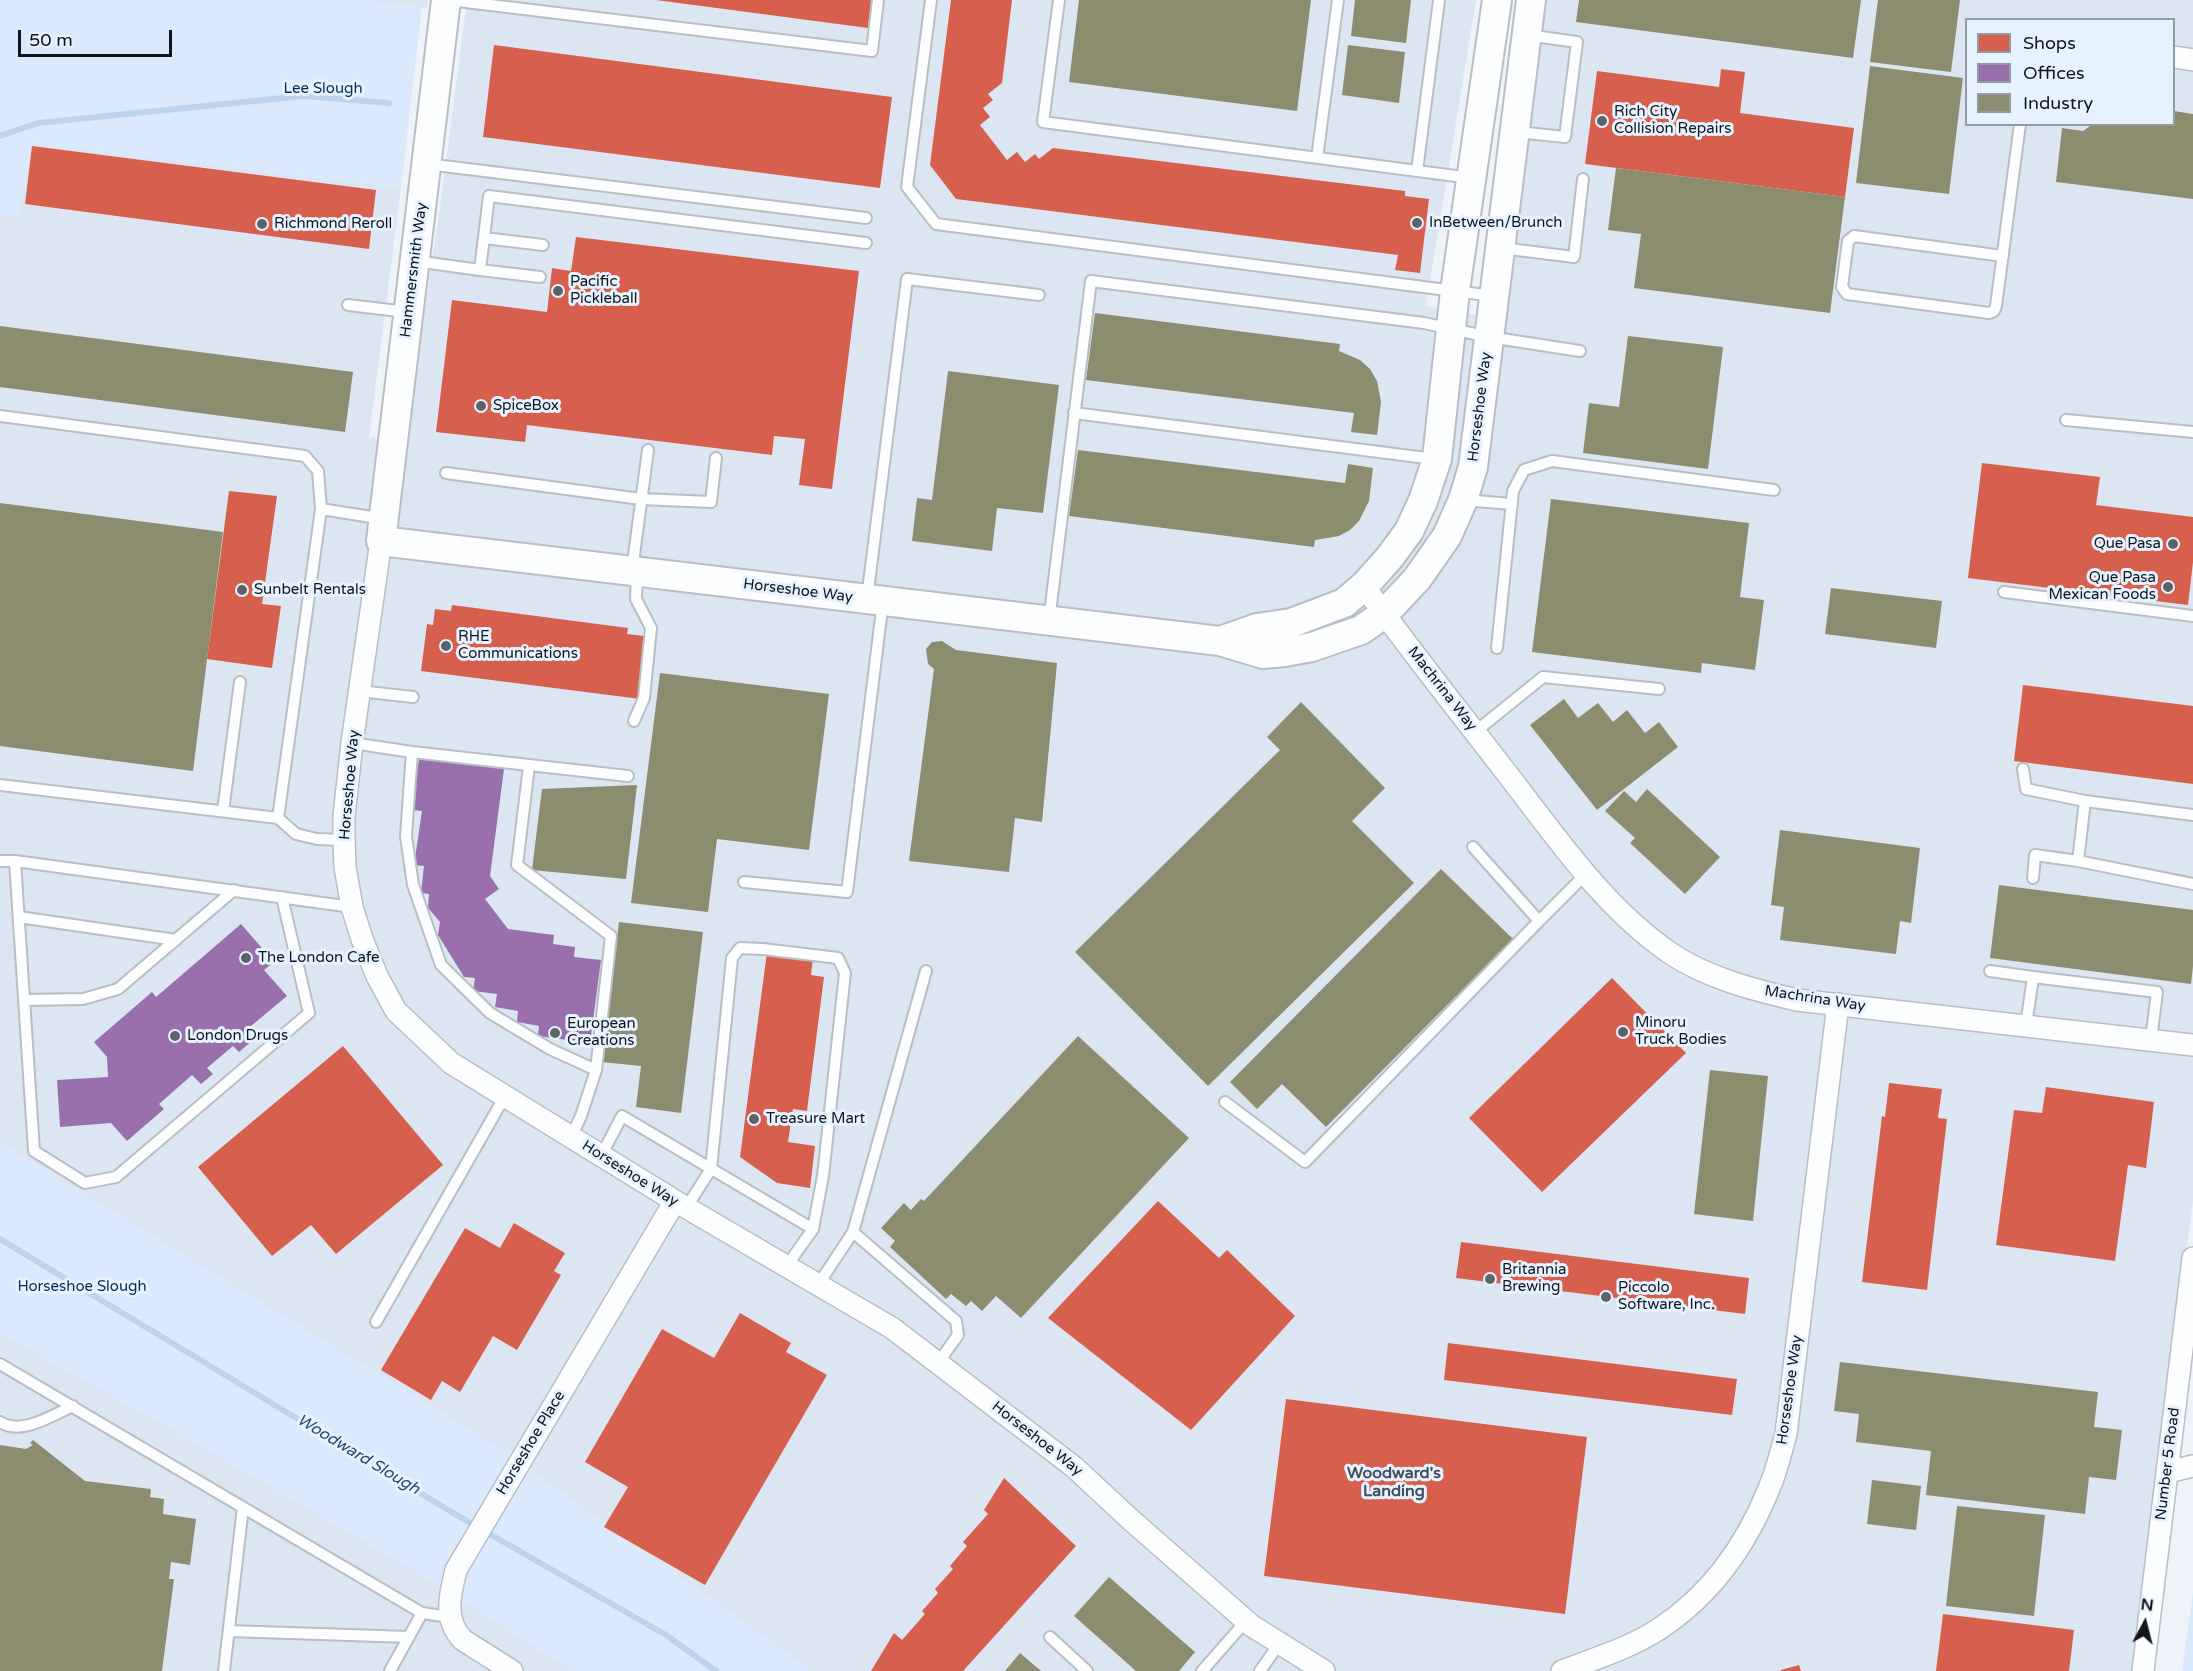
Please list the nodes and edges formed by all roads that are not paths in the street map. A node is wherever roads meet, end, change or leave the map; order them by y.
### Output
1 (448, 0) edge
2 (878, 0) edge
3 (931, 0) edge
4 (1059, 0) edge
5 (1338, 0) edge
6 (1439, 0) edge
7 (1497, 0) edge
8 (1531, 0) edge
9 (1527, 35) junction
10 (2175, 57) edge
11 (2193, 60) edge
12 (2020, 126) edge
13 (1515, 132) junction
14 (1317, 158) junction
15 (426, 164) junction
16 (1417, 171) junction
17 (1473, 178) junction
18 (1583, 179) dead end
19 (866, 218) dead end
20 (484, 237) junction
21 (866, 243) dead end
22 (543, 245) dead end
23 (1501, 248) junction
24 (2003, 256) junction
25 (415, 261) junction
26 (480, 270) junction
27 (540, 277) dead end
28 (1455, 291) junction
29 (1039, 295) dead end
30 (1495, 296) junction
31 (348, 305) dead end
32 (408, 312) junction
33 (1452, 329) junction
34 (1489, 337) junction
35 (1580, 351) dead end
36 (1074, 413) junction
37 (0, 416) edge
38 (2066, 420) dead end
39 (2193, 432) edge
40 (648, 450) dead end
41 (716, 459) dead end
42 (1437, 459) junction
43 (446, 473) dead end
44 (1774, 490) dead end
45 (641, 499) junction
46 (1463, 500) junction
47 (1512, 504) junction
48 (321, 509) junction
49 (383, 530) junction
50 (635, 571) junction
51 (1364, 586) junction
52 (2004, 592) dead end
53 (875, 600) junction
54 (1384, 614) junction
55 (2193, 616) edge
56 (1049, 621) junction
57 (1220, 641) junction
58 (1497, 648) dead end
59 (240, 682) dead end
60 (1659, 689) dead end
61 (359, 692) junction
62 (413, 697) dead end
63 (634, 721) dead end
64 (1475, 732) junction
65 (352, 743) junction
66 (412, 752) junction
67 (529, 766) junction
68 (2023, 769) dead end
69 (628, 776) dead end
70 (0, 785) edge
71 (2085, 801) junction
72 (223, 811) junction
73 (2193, 815) edge
74 (278, 818) junction
75 (344, 840) junction
76 (1473, 847) dead end
77 (0, 861) edge
78 (15, 861) junction
79 (2078, 861) junction
80 (1586, 874) junction
81 (2033, 878) dead end
82 (744, 882) dead end
83 (2193, 884) edge
84 (234, 890) junction
85 (282, 897) junction
86 (352, 907) junction
87 (19, 917) junction
88 (1539, 921) junction
89 (176, 939) junction
90 (926, 971) dead end
91 (1990, 971) dead end
92 (2033, 977) junction
93 (24, 1000) junction
94 (1838, 1004) junction
95 (2026, 1026) junction
96 (2151, 1040) junction
97 (2193, 1045) edge
98 (596, 1070) junction
99 (505, 1096) junction
100 (1225, 1102) dead end
101 (571, 1137) junction
102 (601, 1156) junction
103 (711, 1169) junction
104 (680, 1205) junction
105 (813, 1229) junction
106 (853, 1232) junction
107 (2193, 1258) edge
108 (786, 1267) junction
109 (818, 1285) junction
110 (376, 1322) dead end
111 (0, 1364) edge
112 (938, 1364) junction
113 (73, 1406) junction
114 (0, 1422) edge
115 (2193, 1466) edge
116 (2168, 1472) junction
117 (243, 1507) junction
118 (422, 1613) junction
119 (450, 1617) junction
120 (1246, 1621) junction
121 (229, 1631) junction
122 (409, 1637) junction
123 (1050, 1637) dead end
124 (1279, 1644) junction
125 (224, 1671) edge
126 (390, 1671) edge
127 (512, 1671) edge
128 (1087, 1671) edge
129 (1202, 1671) edge
130 (1260, 1671) edge
131 (1324, 1671) edge
132 (1562, 1671) edge
133 (2143, 1671) edge

1 - 2 lane
1 - 15 street, Hammersmith Way
3 - 28 lane
4 - 14 lane
5 - 14 lane
6 - 16 lane
7 - 17 street, Horseshoe Way
8 - 9 street, Horseshoe Way
9 - 13 street, Horseshoe Way
9 - 13 lane
10 - 11 street
12 - 24 lane
13 - 23 street, Horseshoe Way
14 - 16 lane
15 - 19 lane
15 - 25 street, Hammersmith Way
16 - 17 lane
17 - 28 street, Horseshoe Way
18 - 23 lane
20 - 21 lane
20 - 22 lane
20 - 26 lane
23 - 30 street, Horseshoe Way
24 - 24 lane
25 - 26 lane
25 - 32 street, Hammersmith Way
26 - 27 lane
28 - 30 lane
28 - 33 street, Horseshoe Way
29 - 53 lane
30 - 34 street, Horseshoe Way
31 - 32 lane
32 - 49 street, Hammersmith Way
33 - 34 lane
33 - 36 lane
33 - 42 street, Horseshoe Way
34 - 35 lane
34 - 46 street, Horseshoe Way
36 - 42 lane
36 - 56 lane
37 - 48 lane
38 - 39 lane
40 - 45 lane
41 - 45 lane
42 - 51 street, Horseshoe Way
43 - 45 lane
44 - 47 lane
45 - 50 lane
46 - 47 lane
46 - 54 street, Horseshoe Way
47 - 58 lane
48 - 49 lane
48 - 74 lane
49 - 50 street, Horseshoe Way
49 - 61 street, Horseshoe Way
50 - 53 street, Horseshoe Way
50 - 63 lane
51 - 54 street, Machrina Way
51 - 57 street, Horseshoe Way
52 - 55 lane
53 - 56 street, Horseshoe Way
53 - 82 lane
54 - 57 street, Horseshoe Way
54 - 64 street, Machrina Way
56 - 57 street, Horseshoe Way
59 - 72 lane
60 - 64 lane
61 - 62 lane
61 - 65 street, Horseshoe Way
64 - 80 street, Machrina Way
65 - 66 lane
65 - 75 street, Horseshoe Way
66 - 67 lane
66 - 98 lane
67 - 69 lane
67 - 98 lane
68 - 71 lane
70 - 72 lane
71 - 73 lane
71 - 79 lane
72 - 74 lane
74 - 75 lane
75 - 86 street, Horseshoe Way
76 - 88 lane
77 - 78 lane
78 - 84 lane
78 - 87 lane
79 - 81 lane
79 - 83 lane
80 - 88 lane
80 - 94 street, Machrina Way
84 - 85 lane
84 - 89 lane
85 - 86 lane
85 - 93 lane
86 - 99 street, Horseshoe Way
87 - 89 lane
87 - 93 lane
88 - 100 lane
89 - 93 lane
90 - 106 lane
91 - 92 lane
92 - 95 lane
92 - 96 lane
94 - 95 street, Machrina Way
94 - 132 street, Horseshoe Way
95 - 96 street, Machrina Way
96 - 97 street, Machrina Way
98 - 101 lane
99 - 101 street, Horseshoe Way
99 - 110 lane
101 - 102 street, Horseshoe Way
102 - 103 lane
102 - 104 street, Horseshoe Way
103 - 104 lane
103 - 105 lane
103 - 105 lane
104 - 108 street, Horseshoe Way
104 - 119 street, Horseshoe Place
105 - 108 lane
106 - 109 lane
106 - 112 lane
107 - 116 street, Number 5 Road
108 - 109 street, Horseshoe Way
109 - 112 street, Horseshoe Way
111 - 113 lane
112 - 120 street, Horseshoe Way
113 - 114 lane
113 - 117 lane
115 - 116 street
116 - 133 street, Number 5 Road
117 - 118 lane
117 - 121 lane
118 - 119 lane
118 - 122 lane
119 - 127 street
120 - 124 street, Horseshoe Way
120 - 129 lane
121 - 122 lane
121 - 125 lane
122 - 126 lane
123 - 128 lane
124 - 130 lane
124 - 131 street, Horseshoe Way

